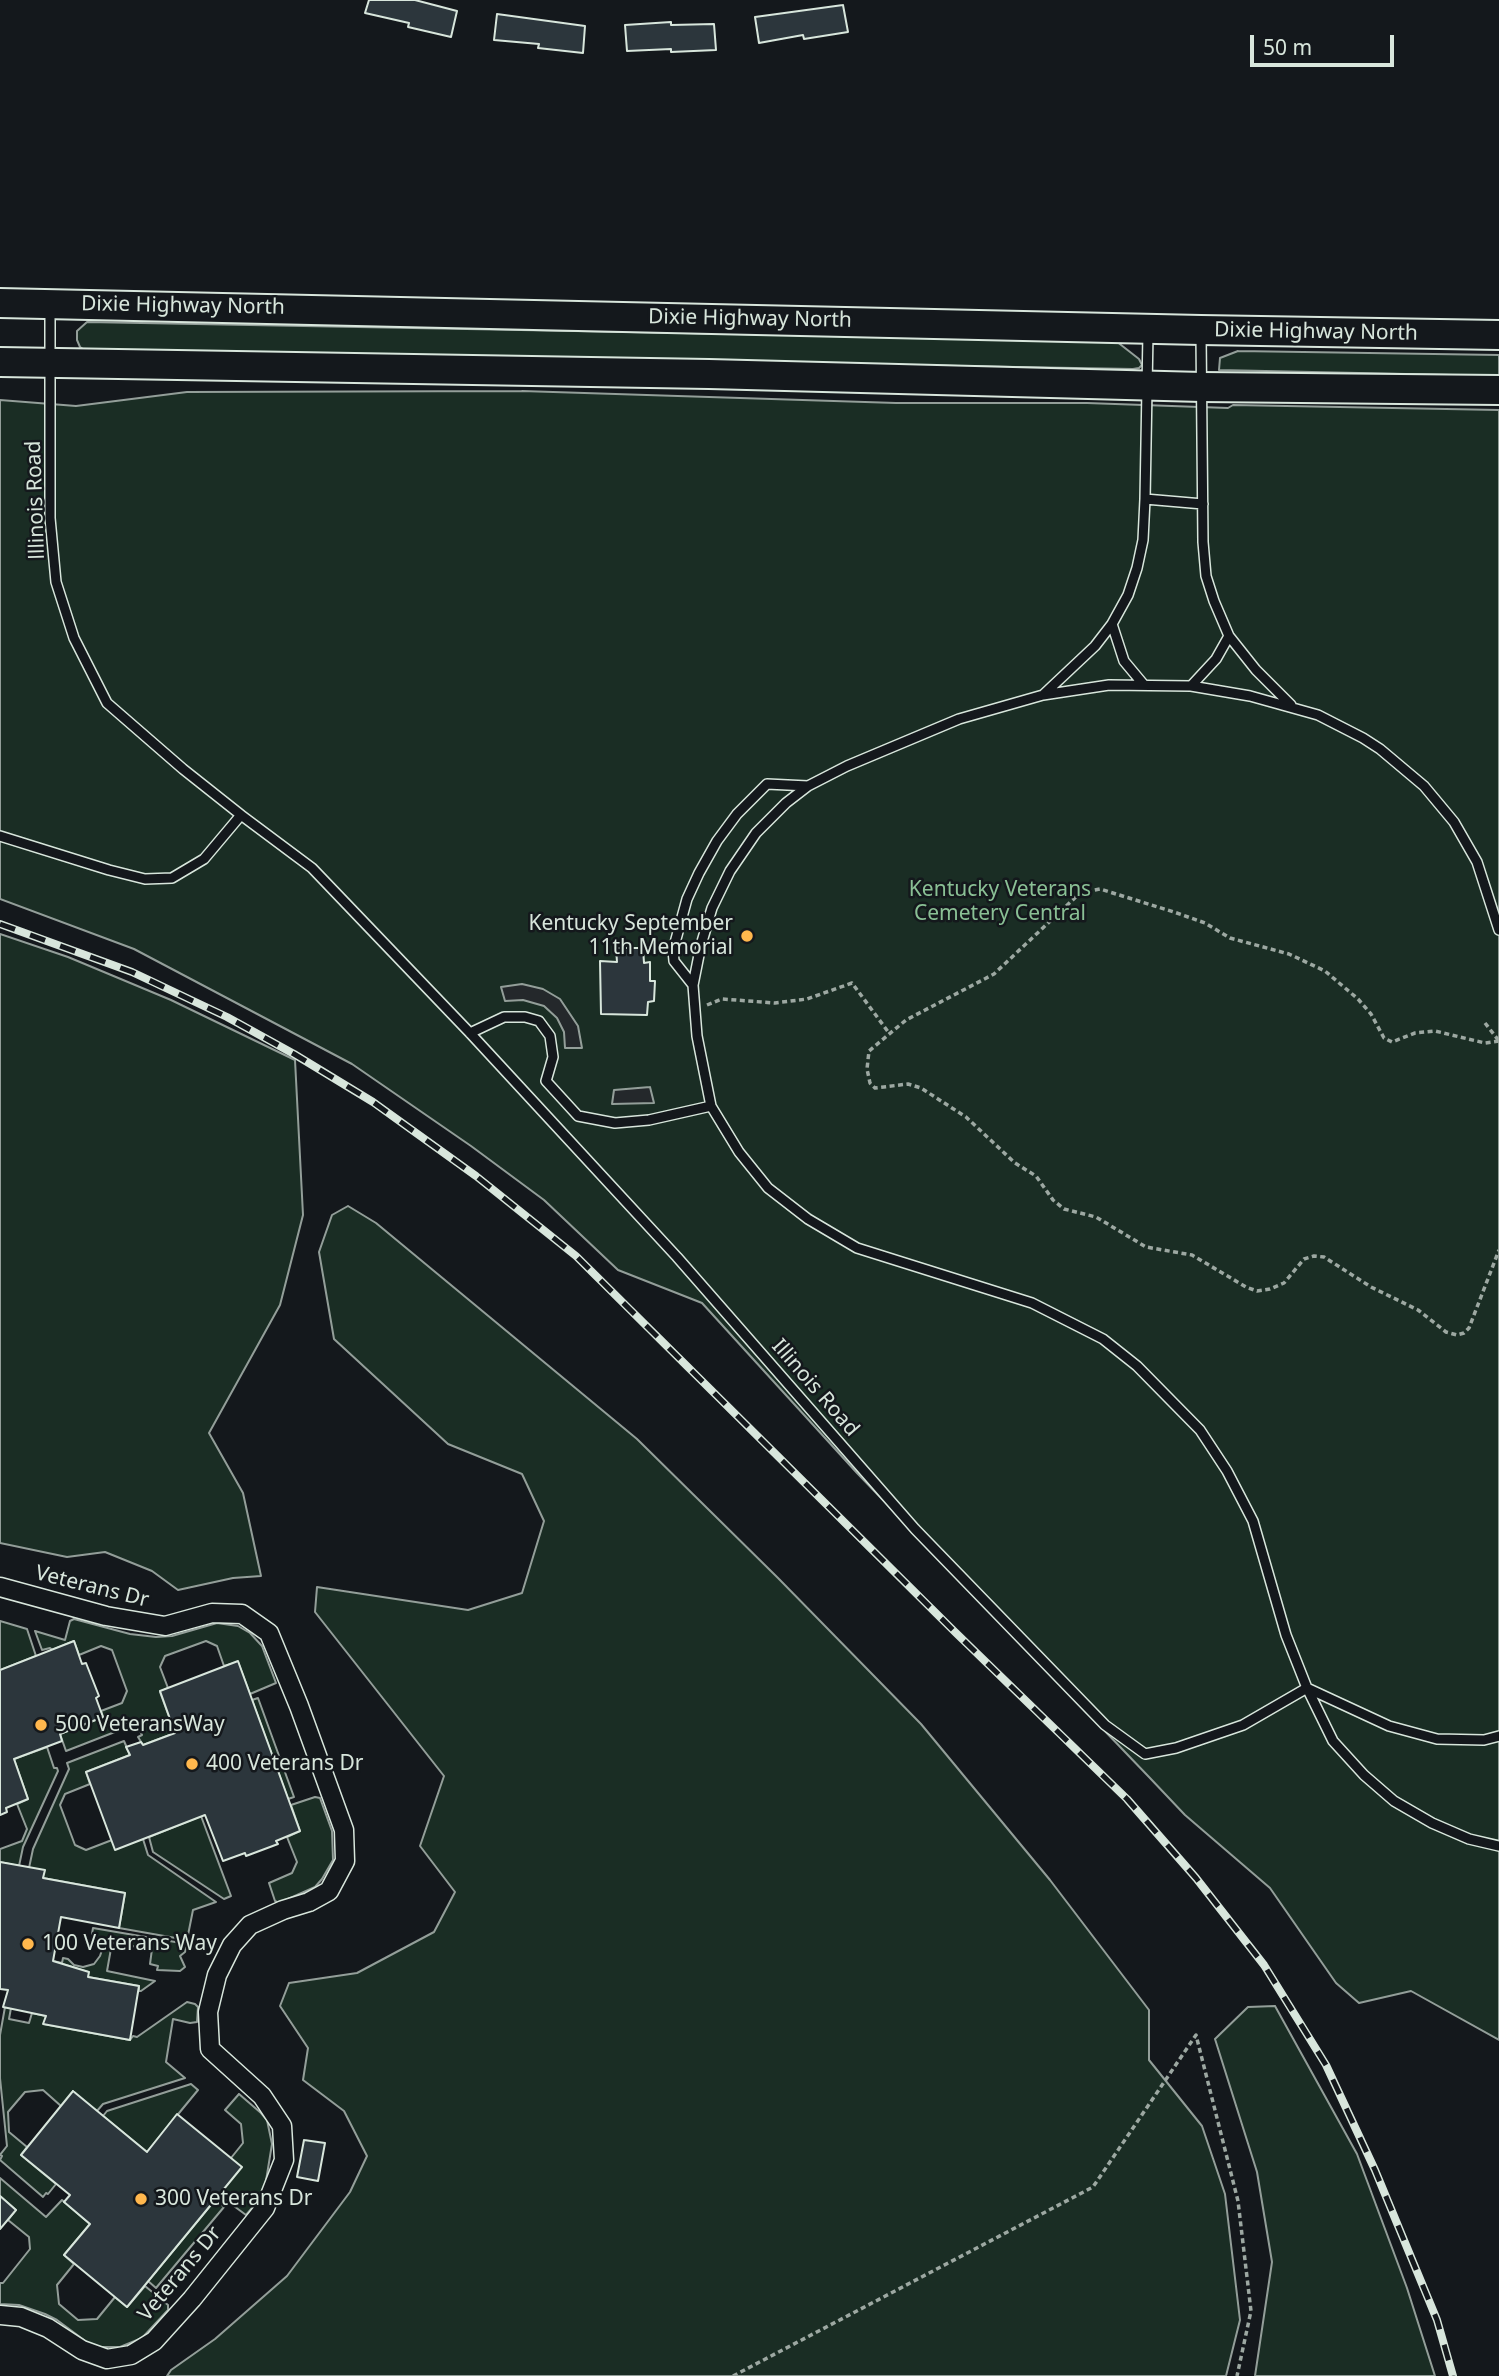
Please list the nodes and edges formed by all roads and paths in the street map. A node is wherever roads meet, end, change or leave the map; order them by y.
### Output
1 (0, 303) edge
2 (50, 303) junction
3 (1148, 328) junction
4 (1201, 330) junction
5 (1499, 335) edge
6 (0, 362) edge
7 (51, 362) junction
8 (1148, 385) junction
9 (1202, 387) junction
10 (1499, 390) edge
11 (1145, 499) junction
12 (1202, 504) junction
13 (1112, 624) junction
14 (1229, 636) junction
15 (1144, 685) junction
16 (1191, 686) junction
17 (1043, 695) junction
18 (1292, 706) junction
19 (808, 786) junction
20 (241, 814) junction
21 (0, 836) edge
22 (1499, 930) edge
23 (693, 985) junction
24 (695, 1010) junction
25 (1485, 1023) dead end
26 (471, 1033) junction
27 (890, 1034) junction
28 (1499, 1041) edge
29 (711, 1106) junction
30 (1499, 1250) edge
31 (0, 1587) edge
32 (1307, 1688) junction
33 (1499, 1736) edge
34 (1499, 1846) edge
35 (0, 2315) edge
36 (733, 2376) edge
37 (1237, 2376) edge

1 - 2 highway, Dixie Highway North
2 - 3 highway, Dixie Highway North
2 - 7 lane, lllinois Road
3 - 4 highway, Dixie Highway North
3 - 8 lane
4 - 5 highway, Dixie Highway North
4 - 9 lane
6 - 7 highway
7 - 8 highway
7 - 20 lane, lllinois Road
8 - 9 highway
8 - 11 lane
9 - 10 highway
9 - 12 lane
11 - 12 lane
11 - 13 lane
12 - 14 lane
13 - 15 lane
13 - 17 lane
14 - 16 lane
14 - 18 lane
15 - 16 lane
15 - 17 lane
16 - 18 lane
17 - 19 lane
18 - 22 lane
19 - 23 lane
19 - 23 lane
20 - 21 lane
20 - 26 lane, lllinois Road
23 - 24 lane
24 - 27 path
24 - 29 lane
25 - 28 path
26 - 29 lane
26 - 32 lane, Illinois Road
27 - 28 path
27 - 30 path
29 - 32 lane
31 - 35 street, Veterans Dr
32 - 33 lane
32 - 34 lane
36 - 37 path

